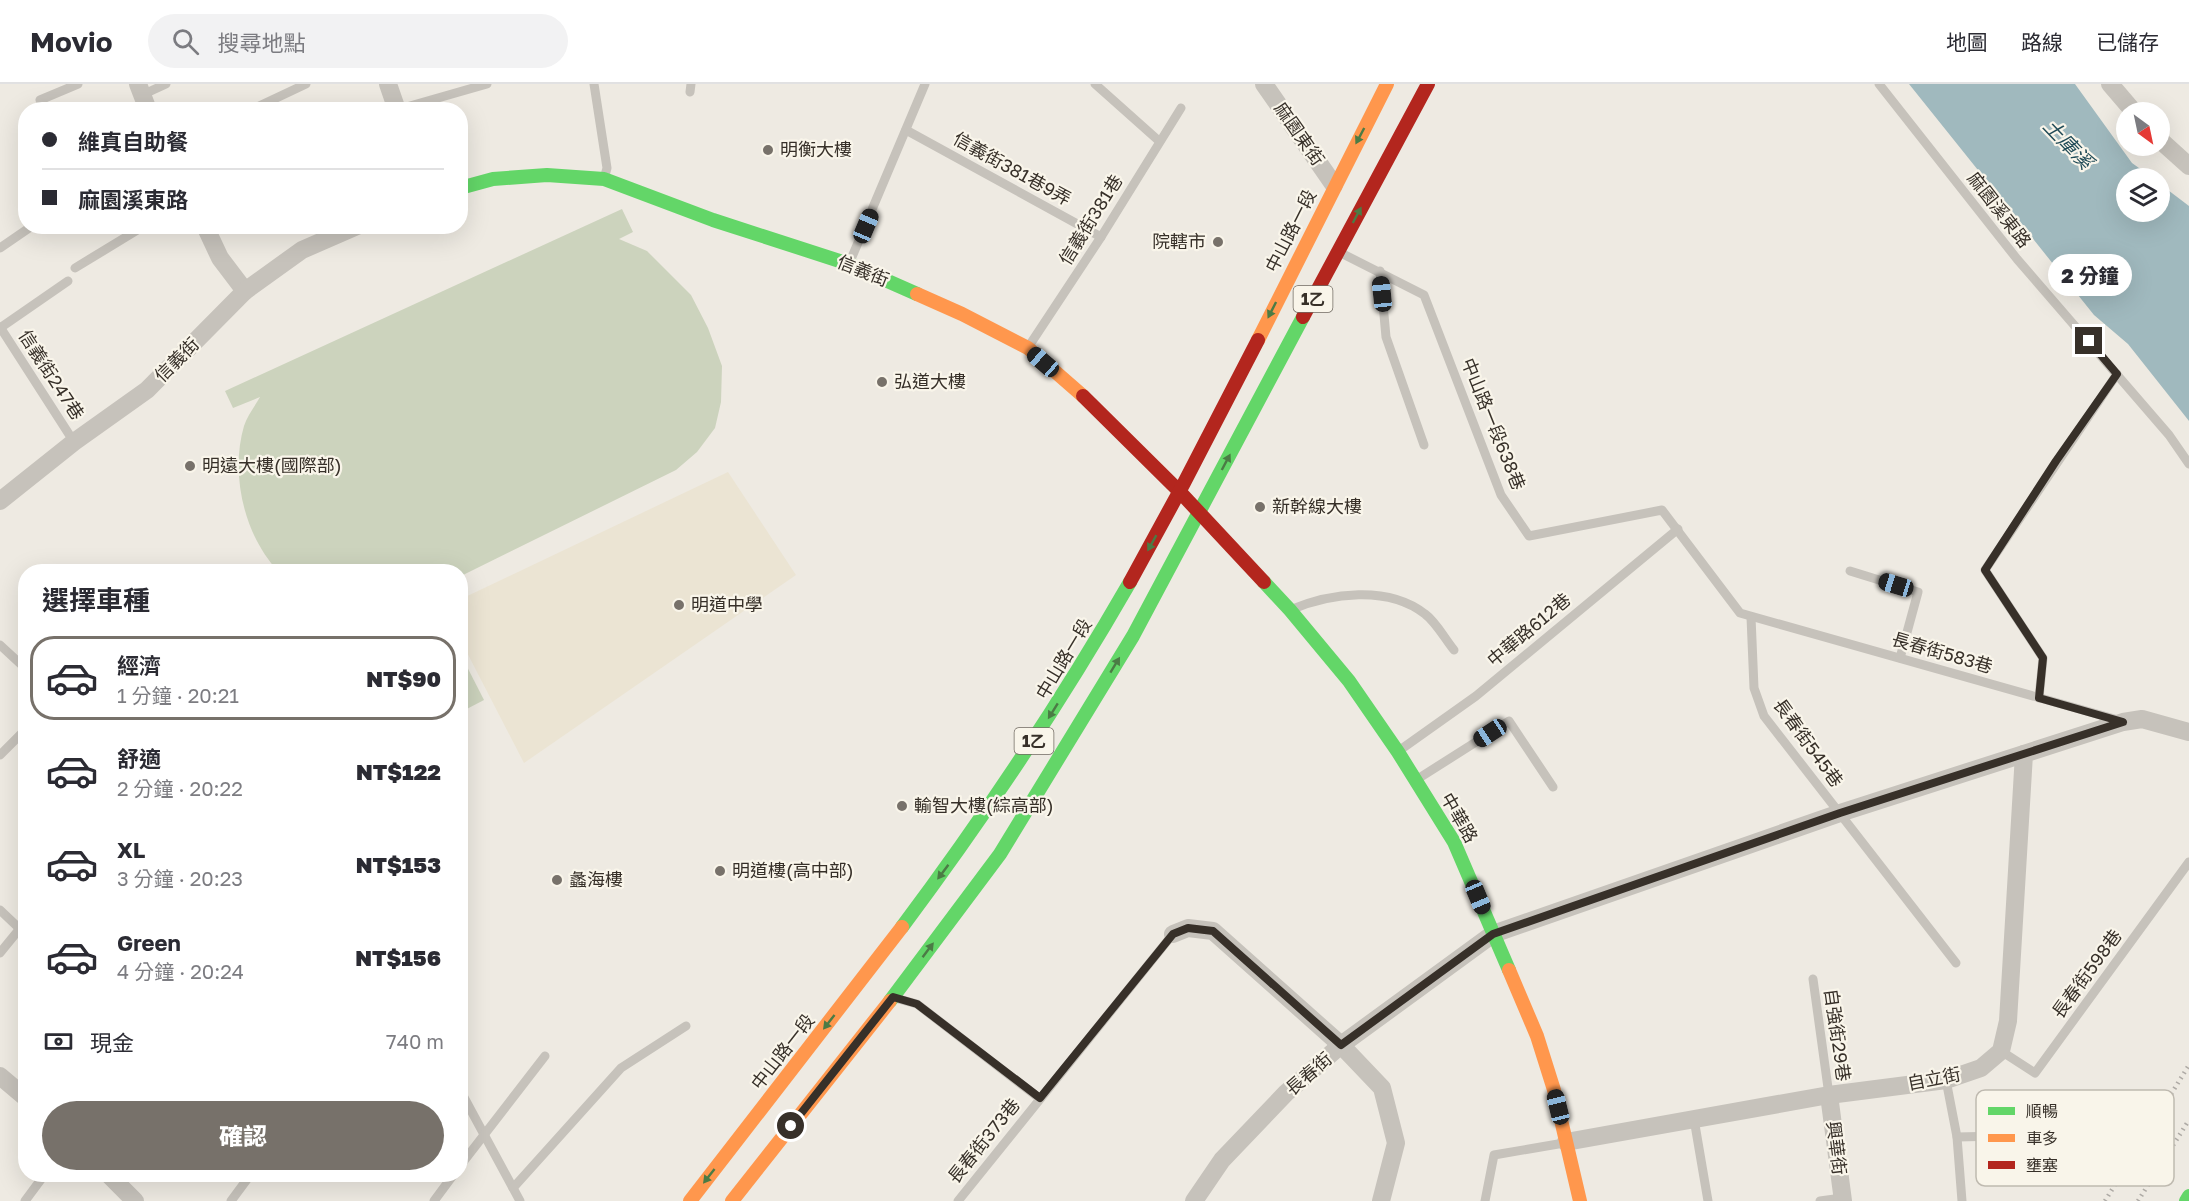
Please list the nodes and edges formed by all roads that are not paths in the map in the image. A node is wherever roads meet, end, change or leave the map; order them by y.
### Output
1 (78, 84) edge
2 (166, 84) edge
3 (306, 84) edge
4 (388, 84) edge
5 (487, 84) edge
6 (594, 84) edge
7 (926, 84) edge
8 (1095, 84) edge
9 (1264, 84) edge
10 (1387, 84) edge
11 (1428, 84) edge
12 (1879, 84) edge
13 (2110, 84) edge
14 (143, 96) edge
15 (40, 100) dead end
16 (268, 102) edge
17 (394, 102) edge
18 (421, 102) edge
19 (2125, 102) edge
20 (1181, 108) dead end
21 (906, 130) junction
22 (1159, 141) junction
23 (2170, 149) edge
24 (2189, 166) edge
25 (604, 179) junction
26 (1334, 185) junction
27 (468, 186) edge
28 (21, 234) edge
29 (131, 234) edge
30 (209, 234) edge
31 (339, 234) edge
32 (1101, 237) junction
33 (0, 249) edge
34 (1337, 251) junction
35 (849, 264) junction
36 (75, 268) dead end
37 (1380, 272) junction
38 (69, 281) dead end
39 (245, 291) junction
40 (0, 328) edge
41 (1028, 348) junction
42 (2117, 374) junction
43 (74, 442) junction
44 (1424, 445) dead end
45 (2189, 464) edge
46 (1180, 492) junction
47 (0, 501) edge
48 (1198, 513) junction
49 (1678, 529) junction
50 (1850, 572) dead end
51 (1290, 610) junction
52 (1751, 617) junction
53 (0, 645) edge
54 (1454, 650) dead end
55 (1900, 658) junction
56 (18, 662) edge
57 (2039, 698) junction
58 (2123, 722) junction
59 (2189, 732) edge
60 (18, 737) edge
61 (1398, 752) junction
62 (2024, 754) junction
63 (0, 755) edge
64 (1416, 780) junction
65 (1553, 787) dead end
66 (1840, 813) junction
67 (2189, 862) edge
68 (0, 910) edge
69 (18, 922) edge
70 (18, 931) edge
71 (1173, 934) joint
72 (1493, 934) junction
73 (0, 953) edge
74 (1956, 963) dead end
75 (1813, 979) dead end
76 (893, 997) junction
77 (686, 1026) dead end
78 (1341, 1045) junction
79 (2001, 1052) junction
80 (545, 1056) dead end
81 (0, 1076) edge
82 (1946, 1080) junction
83 (18, 1091) edge
84 (1829, 1095) junction
85 (1040, 1098) junction
86 (468, 1105) edge
87 (1694, 1119) junction
88 (484, 1136) junction
89 (1957, 1137) junction
90 (1976, 1137) edge
91 (1566, 1142) junction
92 (468, 1156) edge
93 (39, 1182) edge
94 (116, 1182) edge
95 (244, 1182) edge
96 (448, 1182) edge
97 (513, 1188) junction
98 (2189, 1196) edge
99 (1843, 1200) edge
100 (25, 1201) edge
101 (135, 1201) edge
102 (231, 1201) edge
103 (434, 1201) edge
104 (520, 1201) edge
105 (690, 1201) edge
106 (732, 1201) edge
107 (958, 1201) edge
108 (1194, 1201) edge
109 (1381, 1201) edge
110 (1485, 1201) edge
111 (1580, 1201) edge
112 (1708, 1201) edge
113 (1820, 1201) edge
114 (1962, 1201) edge
115 (2186, 1201) edge

1 - 15 lane
2 - 14 lane
3 - 16 lane
4 - 17 street
5 - 18 lane
6 - 25 lane
7 - 21 lane
8 - 22 lane
9 - 26 street, 麻園東街
10 -> 26 main road, 中山路一段 / 1乙
34 -> 11 main road, 1乙
12 - 42 lane, 麻園溪東路
13 - 19 street
20 - 22 lane, 信義街381巷
21 - 32 lane, 信義街381巷9弄
21 - 35 lane
22 - 32 lane, 信義街381巷
23 - 24 street
25 - 27 main road, 信義街
25 - 35 main road, 信義街
26 -> 46 main road, 中山路一段 / 1乙
28 - 33 lane
29 - 36 lane
30 - 39 street
31 - 39 street, 信義街
32 - 41 lane, 信義街381巷
34 - 37 lane, 中山路一段638巷
48 -> 34 main road, 1乙
35 - 41 main road, 信義街
37 - 44 lane
37 - 49 lane, 中山路一段638巷
38 - 40 lane
39 - 43 street, 信義街
40 - 43 lane, 信義街247巷
41 - 46 main road, 信義街
42 - 45 lane, 麻園溪東路
42 - 57 lane
43 - 47 street, 信義街
46 - 48 main road, 信義街
46 -> 105 main road, 中山路一段 / 1乙
48 - 51 main road, 中華路
76 -> 48 main road, 1乙
49 - 52 lane
49 - 61 lane, 中華路612巷
50 - 55 lane
51 - 54 lane
51 - 61 main road, 中華路
52 - 55 lane, 長春街583巷
52 - 66 lane, 長春街545巷
53 - 56 lane
55 - 57 lane, 長春街583巷
57 - 58 lane, 長春街583巷
58 - 59 street, 長春街
58 - 62 street, 長春街
60 - 63 lane
61 - 64 main road, 中華路
62 - 66 street, 長春街
62 - 79 street
64 - 65 lane
64 - 72 main road, 中華路
66 - 72 street, 長春街
66 - 74 lane, 長春街545巷
67 - 79 lane, 長春街598巷
68 - 69 lane
70 - 73 lane
71 - 78 street
71 - 85 lane, 長春街373巷
72 - 78 street, 長春街
72 - 91 main road, 中華路
75 - 84 lane, 自強街29巷
76 - 85 lane
76 - 106 main road, 1乙
77 - 97 lane
78 - 108 street, 長春街
78 - 109 street
79 - 82 street, 自立街
80 - 88 lane
81 - 83 street
82 - 84 street, 自立街
82 - 89 lane
84 - 87 street, 自立街
84 - 99 street, 興華街
85 - 107 lane, 長春街373巷
86 - 88 lane
87 - 91 street, 自立街
87 - 112 lane
88 - 92 lane
88 - 97 lane
89 - 90 lane
89 - 114 lane
91 - 110 lane
91 - 111 main road, 中華路
93 - 100 lane
94 - 101 street
95 - 102 lane
96 - 103 lane
97 - 104 lane
98 - 115 main road
99 - 113 lane

